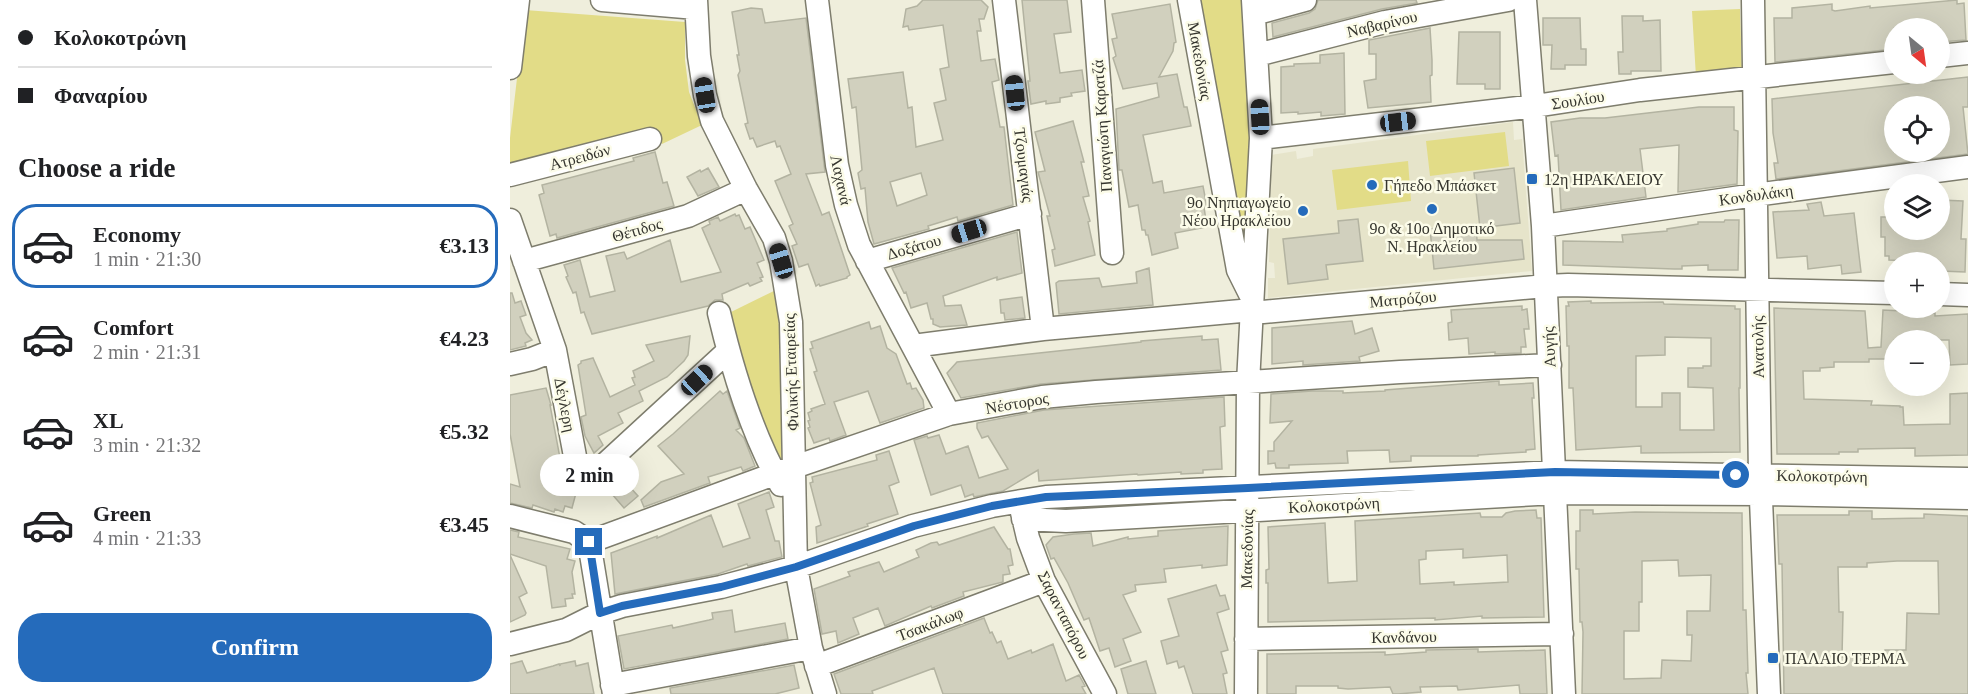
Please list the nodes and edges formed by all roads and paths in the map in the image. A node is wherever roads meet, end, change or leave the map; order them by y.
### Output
1 (518, 0) edge
2 (602, 0) edge
3 (816, 0) edge
4 (1004, 0) edge
5 (1092, 0) edge
6 (1189, 0) edge
7 (1305, 0) edge
8 (1509, 0) edge
9 (1525, 0) edge
10 (1753, 0) edge
11 (696, 4) edge
12 (1254, 7) edge
13 (1968, 53) edge
14 (1257, 55) junction
15 (1950, 55) edge
16 (1884, 63) edge
17 (510, 68) edge
18 (1753, 78) junction
19 (1535, 106) junction
20 (1261, 138) junction
21 (650, 139) dead end
22 (1968, 167) edge
23 (510, 175) edge
24 (746, 189) junction
25 (1755, 195) junction
26 (1030, 214) junction
27 (510, 220) edge
28 (1543, 226) junction
29 (1112, 253) dead end
30 (524, 261) junction
31 (867, 261) junction
32 (1545, 286) junction
33 (1757, 290) junction
34 (1884, 293) edge
35 (1950, 294) edge
36 (1968, 295) edge
37 (1252, 304) junction
38 (719, 313) dead end
39 (1043, 329) junction
40 (913, 346) junction
41 (555, 350) junction
42 (728, 351) junction
43 (510, 364) edge
44 (1550, 365) junction
45 (1248, 383) junction
46 (949, 414) junction
47 (784, 470) junction
48 (1968, 479) edge
49 (1556, 483) junction
50 (1760, 484) junction
51 (1968, 498) edge
52 (1248, 499) junction
53 (1021, 509) junction
54 (510, 516) edge
55 (589, 542) junction
56 (796, 567) junction
57 (1044, 581) junction
58 (600, 613) junction
59 (1562, 634) junction
60 (1246, 639) junction
61 (510, 644) edge
62 (813, 657) junction
63 (662, 685) edge
64 (613, 690) edge
65 (825, 694) edge
66 (1105, 694) edge
67 (1246, 694) edge
68 (1564, 694) edge
69 (1769, 694) edge

1 - 17 street
2 - 11 street
3 - 31 street, Λαχανά
4 - 26 street, Τζουμαγιάς
5 - 29 street, Παναγιώτη Καρατζά
6 - 37 street, Μακεδονίας
7 - 12 street
8 - 14 street, Ναβαρίνου
9 - 19 street, Αυγής
10 - 18 street, Ανατολής
11 - 24 street, Φιλικής Εταιρείας
12 - 14 street, Μακεδονίας
13 - 15 street
14 - 20 street, Μακεδονίας
16 - 18 street, Σουλίου
18 - 19 street, Σουλίου
18 - 25 street, Ανατολής
19 - 20 street, Σουλίου
19 - 28 street, Αυγής
20 - 37 street, Μακεδονίας
21 - 23 street, Ατρειδών
22 - 25 street, Κονδυλάκη
24 - 30 street, Θέτιδος
24 - 47 street, Φιλικής Εταιρείας
25 - 28 street, Κονδυλάκη
25 - 33 street, Ανατολής
26 - 31 street, Δοξάτου
26 - 39 street, Τζουμαγιάς
27 - 30 street, Δέγλερη
28 - 32 street, Αυγής
30 - 41 street, Δέγλερη
31 - 40 street, Λαχανά
32 - 33 street, Ματρόζου
32 - 37 street, Ματρόζου
32 - 44 street, Αυγής
33 - 34 street, Ματρόζου
33 - 50 street, Ανατολής
35 - 36 street
37 - 39 street, Ματρόζου
37 - 45 street, Μακεδονίας
38 - 42 street, Φιλικής Εταιρείας
39 - 40 street, Ματρόζου
40 - 46 street
41 - 42 street, Δέγλερη
41 - 43 street
42 - 47 street, Φιλικής Εταιρείας
44 - 45 street, Νέστορος
44 - 49 street, Αυγής
45 - 46 street, Νέστορος
45 - 52 street, Μακεδονίας
46 - 47 street, Νέστορος
47 - 55 street, Νέστορος
47 - 56 street, Φιλικής Εταιρείας
48 - 50 street, Κολοκοτρώνη
49 - 50 street, Κολοκοτρώνη
49 - 52 street, Κολοκοτρώνη
49 - 59 street, Αυγής
50 - 51 street, Κολοκοτρώνη
50 - 69 street, Ανατολής
52 - 53 street, Κολοκοτρώνη
52 - 60 street, Μακεδονίας
53 - 56 street, Κολοκοτρώνη
53 - 57 street, Σαρανταπόρου
54 - 55 street
55 - 58 street
56 - 58 street, Κολοκοτρώνη
56 - 62 street, Φιλικής Εταιρείας
57 - 62 street, Τσακάλωφ
57 - 66 street, Σαρανταπόρου
58 - 61 street, Κολοκοτρώνη
58 - 64 street
59 - 60 street, Κανδάνου
59 - 68 street, Αυγής
60 - 67 street, Μακεδονίας
62 - 63 street, Τσακάλωφ
62 - 65 street, Φιλικής Εταιρείας
63 - 64 street, Τσακάλωφ

